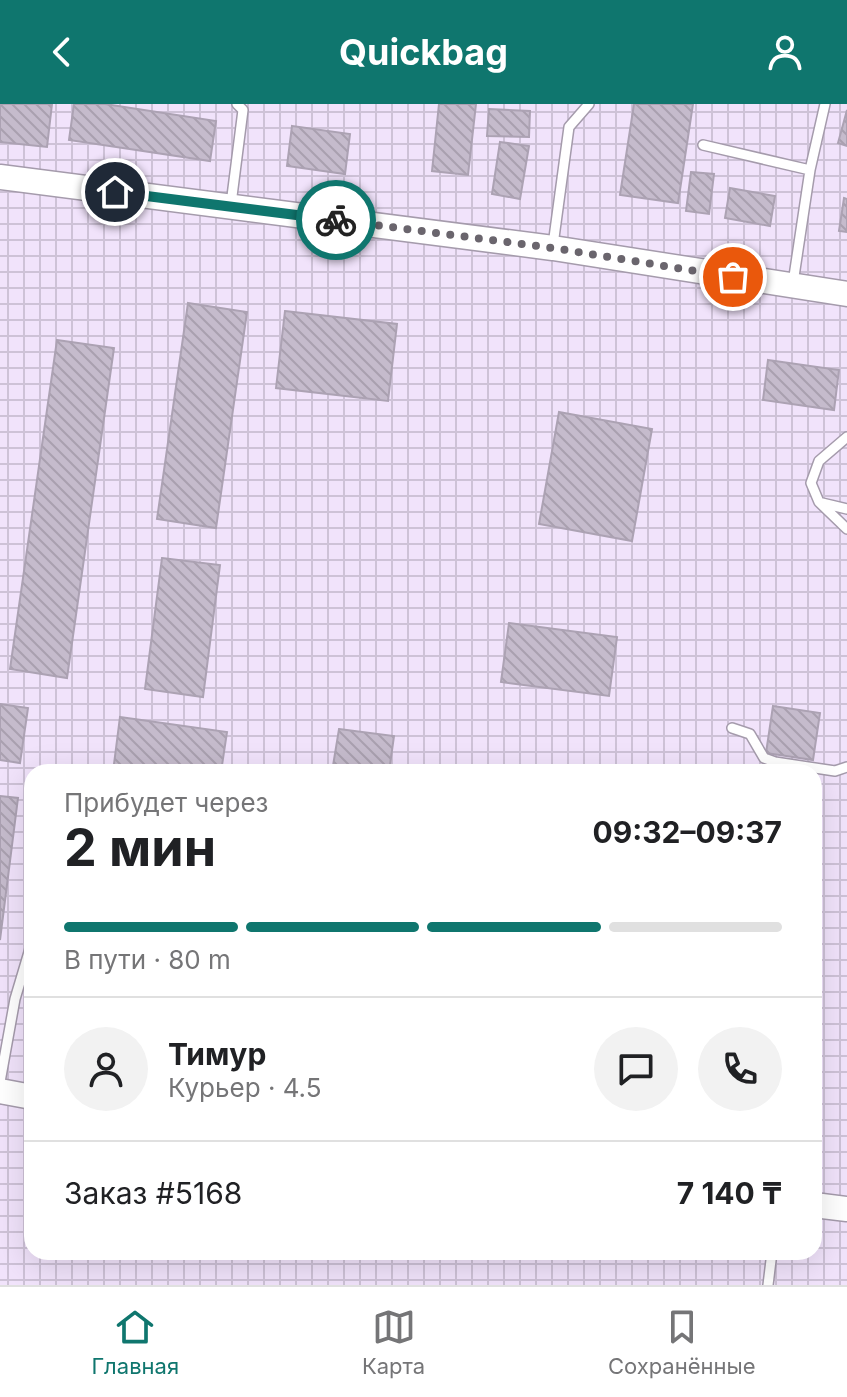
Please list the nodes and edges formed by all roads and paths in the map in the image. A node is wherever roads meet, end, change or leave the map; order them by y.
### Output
1 (237, 104) edge
2 (589, 104) edge
3 (825, 104) edge
4 (703, 145) dead end
5 (810, 170) junction
6 (0, 177) edge
7 (231, 207) junction
8 (553, 248) junction
9 (793, 286) junction
10 (847, 294) edge
11 (847, 437) edge
12 (819, 502) junction
13 (847, 509) edge
14 (847, 529) edge
15 (732, 728) dead end
16 (788, 764) edge
17 (847, 767) edge
18 (822, 769) edge
19 (24, 968) edge
20 (4, 1034) edge
21 (0, 1082) edge
22 (0, 1091) edge
23 (24, 1096) edge
24 (822, 1206) edge
25 (847, 1209) edge
26 (771, 1260) edge
27 (768, 1285) edge

1 - 7 lane
2 - 8 lane
3 - 5 lane
4 - 5 lane
5 - 9 lane
6 - 7 street
7 - 8 street
8 - 9 street
9 - 10 street
11 - 12 lane
12 - 13 lane
12 - 14 lane
15 - 16 lane
17 - 18 lane
19 - 20 lane
20 - 21 lane
22 - 23 street
24 - 25 street
26 - 27 lane

